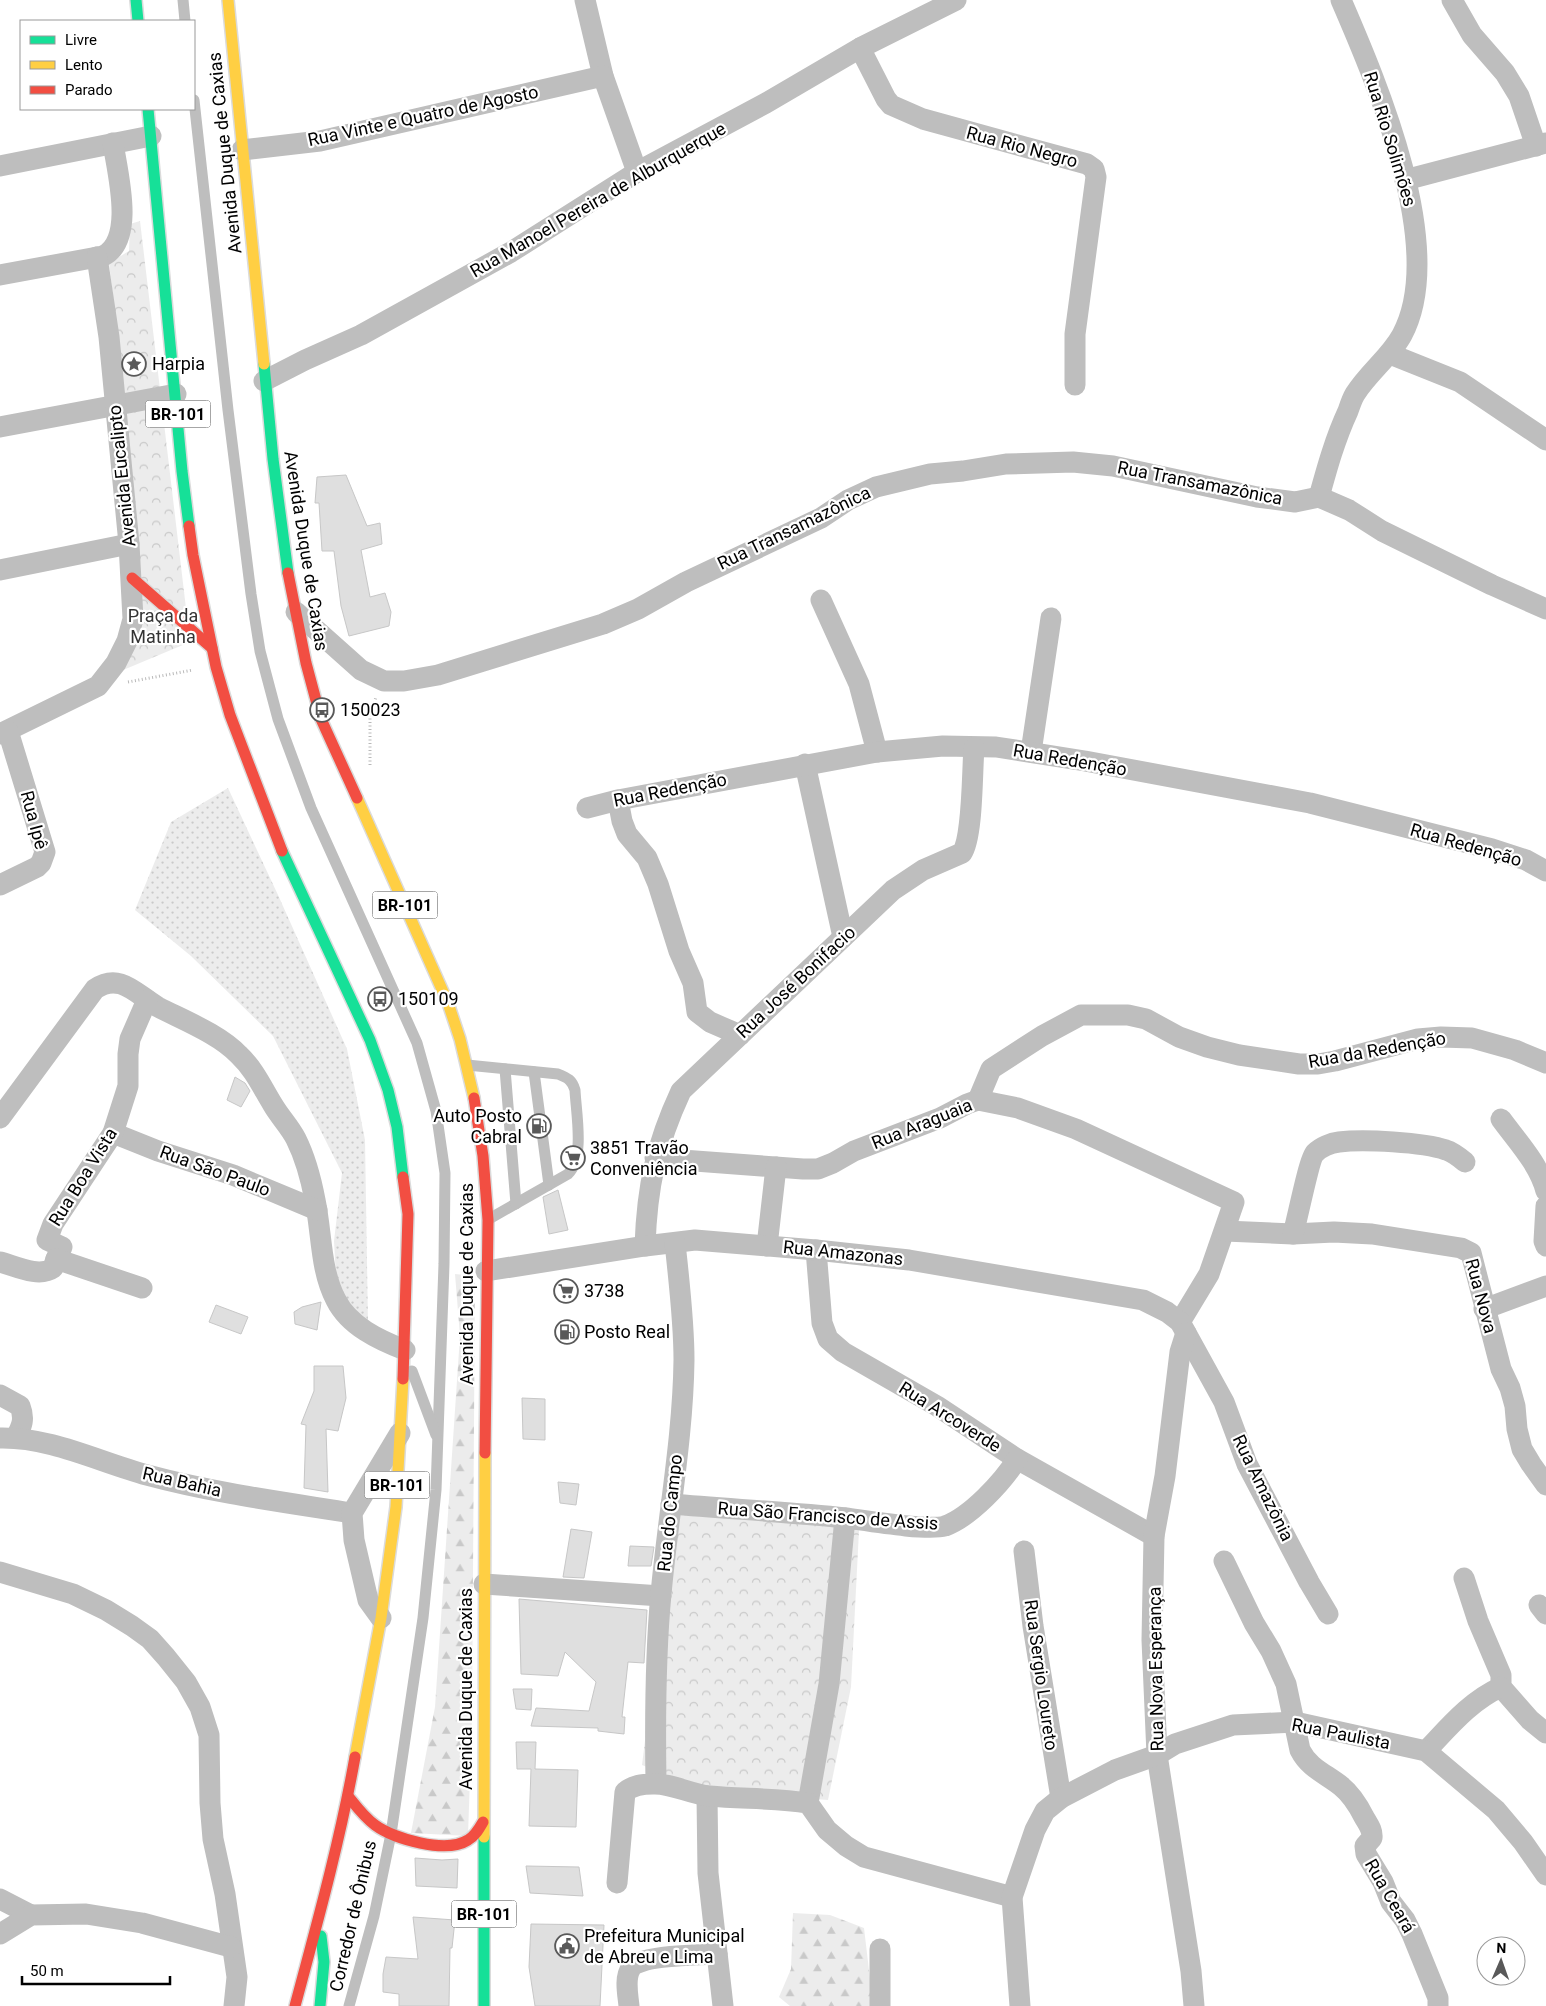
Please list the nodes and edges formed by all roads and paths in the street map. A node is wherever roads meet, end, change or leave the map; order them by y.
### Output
1 (136, 0) edge
2 (183, 0) edge
3 (228, 0) edge
4 (585, 0) edge
5 (956, 0) edge
6 (1341, 0) edge
7 (1452, 0) edge
8 (138, 20) edge
9 (185, 20) edge
10 (860, 48) junction
11 (603, 76) junction
12 (195, 109) edge
13 (148, 110) edge
14 (151, 136) junction
15 (113, 144) junction
16 (1541, 145) edge
17 (242, 150) junction
18 (0, 166) edge
19 (637, 172) junction
20 (1405, 180) junction
21 (97, 257) junction
22 (0, 275) edge
23 (1390, 354) junction
24 (264, 381) junction
25 (1075, 385) dead end
26 (176, 394) junction
27 (115, 406) junction
28 (0, 427) edge
29 (1546, 440) edge
30 (1319, 497) junction
31 (129, 544) junction
32 (0, 570) edge
33 (132, 578) junction
34 (821, 600) dead end
35 (1546, 609) edge
36 (296, 612) junction
37 (1050, 618) dead end
38 (212, 648) junction
39 (216, 667) junction
40 (98, 686) junction
41 (4, 732) edge
42 (974, 748) junction
43 (877, 752) junction
44 (1031, 752) junction
45 (805, 764) junction
46 (618, 800) junction
47 (587, 808) dead end
48 (1546, 871) edge
49 (0, 885) edge
50 (843, 937) junction
51 (147, 1000) junction
52 (740, 1035) junction
53 (1546, 1063) edge
54 (466, 1064) junction
55 (505, 1069) junction
56 (534, 1072) junction
57 (978, 1100) junction
58 (0, 1118) edge
59 (1501, 1119) dead end
60 (113, 1133) junction
61 (655, 1158) junction
62 (1465, 1162) dead end
63 (776, 1167) junction
64 (549, 1185) junction
65 (1546, 1191) edge
66 (1234, 1202) joint
67 (516, 1204) junction
68 (1546, 1206) edge
69 (317, 1210) junction
70 (488, 1220) junction
71 (1294, 1229) junction
72 (1225, 1231) junction
73 (675, 1243) junction
74 (645, 1246) junction
75 (767, 1246) junction
76 (1546, 1246) edge
77 (816, 1250) junction
78 (56, 1259) junction
79 (0, 1262) edge
80 (486, 1271) junction
81 (1546, 1286) edge
82 (142, 1288) dead end
83 (1484, 1309) junction
84 (1183, 1328) junction
85 (405, 1350) junction
86 (0, 1395) edge
87 (400, 1433) junction
88 (8, 1438) edge
89 (438, 1441) junction
90 (1522, 1448) junction
91 (1017, 1459) junction
92 (1546, 1467) edge
93 (1546, 1485) edge
94 (671, 1504) junction
95 (352, 1513) junction
96 (844, 1518) junction
97 (1154, 1536) junction
98 (1024, 1551) dead end
99 (1224, 1561) dead end
100 (0, 1572) edge
101 (1464, 1578) dead end
102 (484, 1584) junction
103 (661, 1596) junction
104 (1328, 1614) dead end
105 (381, 1618) junction
106 (1501, 1687) junction
107 (1295, 1722) junction
108 (1546, 1733) edge
109 (1426, 1751) junction
110 (1157, 1755) junction
111 (656, 1783) junction
112 (348, 1796) junction
113 (707, 1796) junction
114 (1061, 1798) junction
115 (808, 1803) junction
116 (483, 1822) junction
117 (391, 1834) junction
118 (1546, 1875) edge
119 (617, 1883) dead end
120 (1012, 1897) junction
121 (0, 1899) edge
122 (31, 1915) junction
123 (317, 1925) junction
124 (0, 1934) edge
125 (231, 1947) junction
126 (880, 1949) dead end
127 (717, 1954) junction
128 (234, 2006) edge
129 (295, 2006) edge
130 (320, 2006) edge
131 (350, 2006) edge
132 (484, 2006) edge
133 (629, 2006) edge
134 (723, 2006) edge
135 (880, 2006) edge
136 (1020, 2006) edge
137 (1194, 2006) edge
138 (1438, 2006) edge

1 - 8 highway
2 - 9 lane
3 - 17 highway, Avenida Duque de Caxias / BR-101
4 - 11 street
5 - 10 street, Rua Manoel Pereira de Alburquerque
6 - 20 street, Rua Rio Solimões
7 - 16 street
10 - 19 street, Rua Manoel Pereira de Alburquerque
10 - 25 street, Rua Rio Negro
11 - 17 street, Rua Vinte e Quatro de Agosto
11 - 19 street
12 - 89 lane, Corredor de Ônibus
13 - 14 highway, BR-101
14 - 15 street
14 - 26 highway, BR-101
15 - 18 street
15 - 21 street
16 - 20 street
17 - 24 highway, Avenida Duque de Caxias / BR-101
19 - 24 street, Rua Manoel Pereira de Alburquerque
20 - 23 street, Rua Rio Solimões
21 - 22 street
21 - 27 street, Avenida Eucalipto
23 - 29 street
23 - 30 street, Rua Rio Solimões
24 - 36 highway, Avenida Duque de Caxias / BR-101
26 - 27 street
26 - 38 highway, BR-101
27 - 28 street
27 - 31 street, Avenida Eucalipto
30 - 35 street
30 - 36 street, Rua Transamazônica
31 - 32 street
31 - 33 street, Avenida Eucalipto
33 - 38 highway
33 - 40 street, Avenida Eucalipto
34 - 43 street
36 - 54 highway, Avenida Duque de Caxias / BR-101
37 - 44 street
38 - 39 highway, BR-101
39 - 40 path
39 - 85 highway, BR-101
40 - 41 street, Avenida Eucalipto
41 - 49 street, Rua Ipê
42 - 43 street, Rua Redenção
42 - 44 street, Rua Redenção
42 - 50 street, Rua José Bonifacio
43 - 45 street, Rua Redenção
44 - 48 street, Rua Redenção
45 - 46 street, Rua Redenção
45 - 50 street
46 - 47 street, Rua Redenção
46 - 52 street
50 - 52 street, Rua José Bonifacio
51 - 58 street
51 - 60 street, Rua Boa Vista
51 - 69 street
52 - 61 street, Rua José Bonifacio
53 - 57 street, Rua da Redenção
54 - 55 lane
54 - 70 highway, Avenida Duque de Caxias / BR-101
55 - 56 lane
55 - 67 lane
56 - 64 lane
56 - 64 lane
57 - 63 street, Rua Araguaia
57 - 66 street, Rua Araguaia
59 - 65 street
60 - 69 street, Rua São Paulo
60 - 78 street, Rua Boa Vista
61 - 63 street, Rua Araguaia
61 - 74 street, Rua José Bonifacio
62 - 71 street
63 - 75 street
64 - 67 lane
66 - 72 street, Rua Nova Esperança
67 - 70 lane
68 - 76 street
69 - 85 street
70 - 80 highway, Avenida Duque de Caxias / BR-101
71 - 72 street, Rua Nova
71 - 83 street, Rua Nova
72 - 84 street, Rua Nova Esperança
73 - 74 street, Rua Amazonas
73 - 75 street, Rua Amazonas
73 - 94 street, Rua do Campo
74 - 80 street, Rua Amazonas
75 - 77 street, Rua Amazonas
77 - 84 street, Rua Amazonas
77 - 91 street, Rua Arcoverde
78 - 79 street
78 - 82 street
80 - 102 highway, Avenida Duque de Caxias / BR-101
81 - 83 street
83 - 90 street, Rua Nova
84 - 97 street, Rua Nova Esperança
84 - 104 street, Rua Amazônia
85 - 87 highway, BR-101
85 - 89 lane
86 - 88 street, Rua Bahia
87 - 95 street
87 - 105 highway, BR-101
88 - 95 street, Rua Bahia
89 - 117 lane, Corredor de Ônibus
90 - 92 street
90 - 93 street, Rua Nova
91 - 96 street, Rua São Francisco de Assis
91 - 97 street, Rua Arcoverde
94 - 96 street, Rua São Francisco de Assis
94 - 103 street, Rua do Campo
95 - 105 street
96 - 115 street
97 - 110 street, Rua Nova Esperança
98 - 114 street, Rua Sergio Loureto
99 - 107 street, Rua Ceará
100 - 125 street
101 - 106 street
102 - 103 street
102 - 116 highway, Avenida Duque de Caxias / BR-101
103 - 111 street, Rua do Campo
105 - 112 highway, BR-101
106 - 108 street
106 - 109 street
107 - 109 street, Rua Paulista
107 - 110 street, Rua Paulista
107 - 138 street, Rua Ceará
109 - 118 street, Rua Paulista
110 - 114 street, Rua Paulista
110 - 137 street, Rua Nova Esperança
111 - 113 street
111 - 119 street
112 - 117 highway
112 - 123 highway, BR-101
113 - 115 street
113 - 127 street
114 - 120 street, Rua Paulista
115 - 120 street
116 - 117 highway
116 - 132 highway, Avenida Duque de Caxias / BR-101
117 - 131 lane, Corredor de Ônibus
120 - 136 street
121 - 122 street
122 - 124 street
122 - 125 street
123 - 129 highway, BR-101
123 - 130 highway
125 - 128 street
126 - 135 street
127 - 133 street
127 - 134 street

